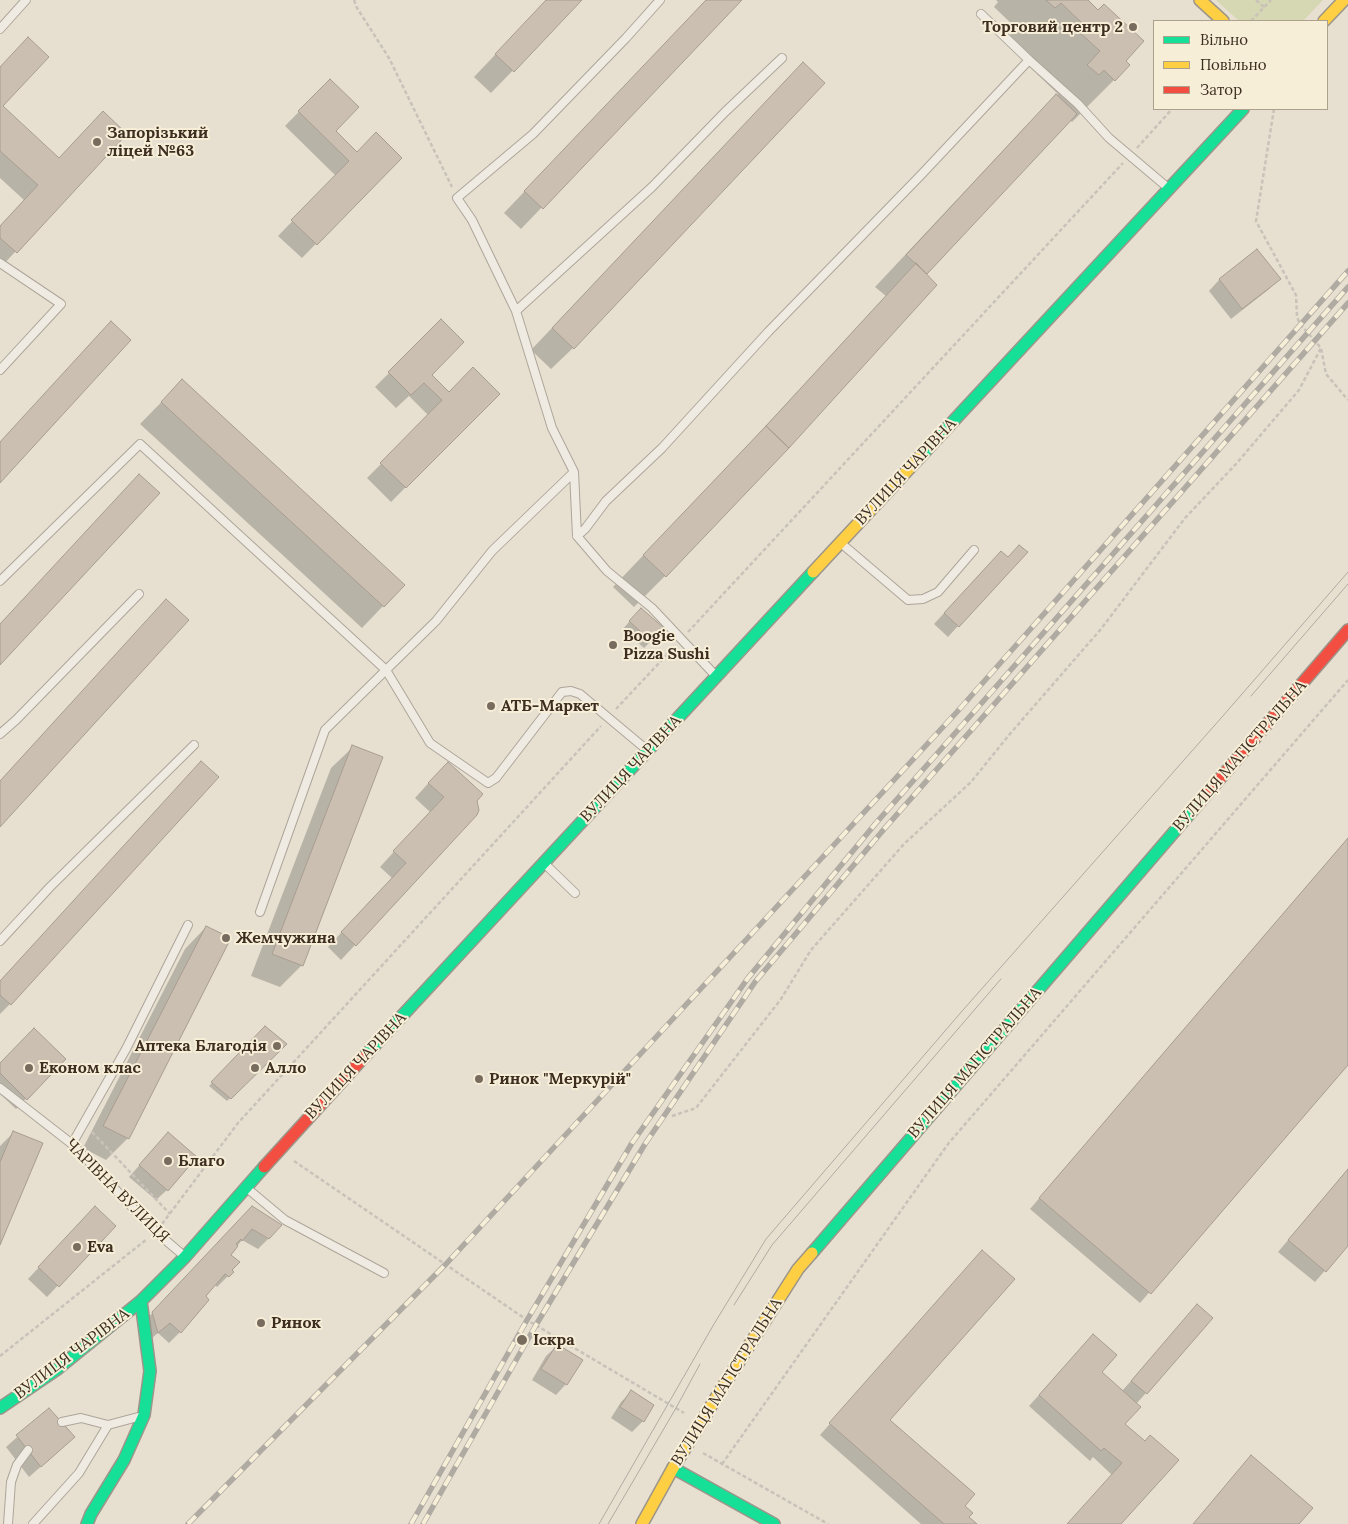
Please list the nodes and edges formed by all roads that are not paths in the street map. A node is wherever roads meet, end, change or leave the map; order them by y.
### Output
1 (26, 0) edge
2 (660, 0) edge
3 (1200, 0) edge
4 (1344, 0) edge
5 (981, 14) dead end
6 (1222, 20) edge
7 (1325, 20) edge
8 (0, 29) edge
9 (782, 58) dead end
10 (1029, 60) junction
11 (1242, 110) edge
12 (1169, 188) junction
13 (0, 263) edge
14 (516, 311) junction
15 (0, 370) edge
16 (574, 472) junction
17 (577, 536) junction
18 (840, 543) junction
19 (974, 550) dead end
20 (0, 581) edge
21 (139, 594) dead end
22 (1348, 630) edge
23 (386, 670) junction
24 (716, 677) junction
25 (0, 734) edge
26 (194, 745) dead end
27 (648, 752) junction
28 (544, 863) junction
29 (575, 893) dead end
30 (260, 912) dead end
31 (188, 925) dead end
32 (0, 942) edge
33 (0, 1088) edge
34 (72, 1144) junction
35 (246, 1187) junction
36 (186, 1257) junction
37 (384, 1273) dead end
38 (141, 1302) junction
39 (0, 1408) edge
40 (144, 1415) junction
41 (62, 1422) dead end
42 (108, 1425) junction
43 (28, 1450) dead end
44 (673, 1468) junction
45 (8, 1524) edge
46 (33, 1524) edge
47 (87, 1524) edge
48 (642, 1524) edge
49 (774, 1524) edge

1 - 8 lane
2 - 14 lane
3 - 6 main road
4 - 7 main road
5 - 10 lane
9 - 14 lane
10 - 12 lane
10 - 17 lane
11 - 12 main road, ВУЛИЦЯ ЧАРІВНА
12 - 18 main road, ВУЛИЦЯ ЧАРІВНА
13 - 15 lane
14 - 16 lane
16 - 17 lane
16 - 23 lane
17 - 24 lane
18 - 19 lane
18 - 24 main road, ВУЛИЦЯ ЧАРІВНА
20 - 23 lane
21 - 25 lane
22 - 44 main road, ВУЛИЦЯ МАГІСТРАЛЬНА
23 - 27 lane
23 - 30 lane
24 - 27 main road, ВУЛИЦЯ ЧАРІВНА
26 - 32 lane
27 - 28 main road, ВУЛИЦЯ ЧАРІВНА
28 - 29 lane
28 - 35 main road, ВУЛИЦЯ ЧАРІВНА
31 - 34 lane
33 - 34 lane, ЧАРІВНА ВУЛИЦЯ
34 - 36 lane, ЧАРІВНА ВУЛИЦЯ
35 - 36 main road, ВУЛИЦЯ ЧАРІВНА
35 - 37 lane
36 - 38 main road, ВУЛИЦЯ ЧАРІВНА
38 - 39 main road, ВУЛИЦЯ ЧАРІВНА
38 - 40 main road
40 - 42 lane
40 - 47 main road
41 - 42 lane
42 - 46 lane
43 - 45 lane
44 - 48 main road, ВУЛИЦЯ МАГІСТРАЛЬНА
44 - 49 main road

